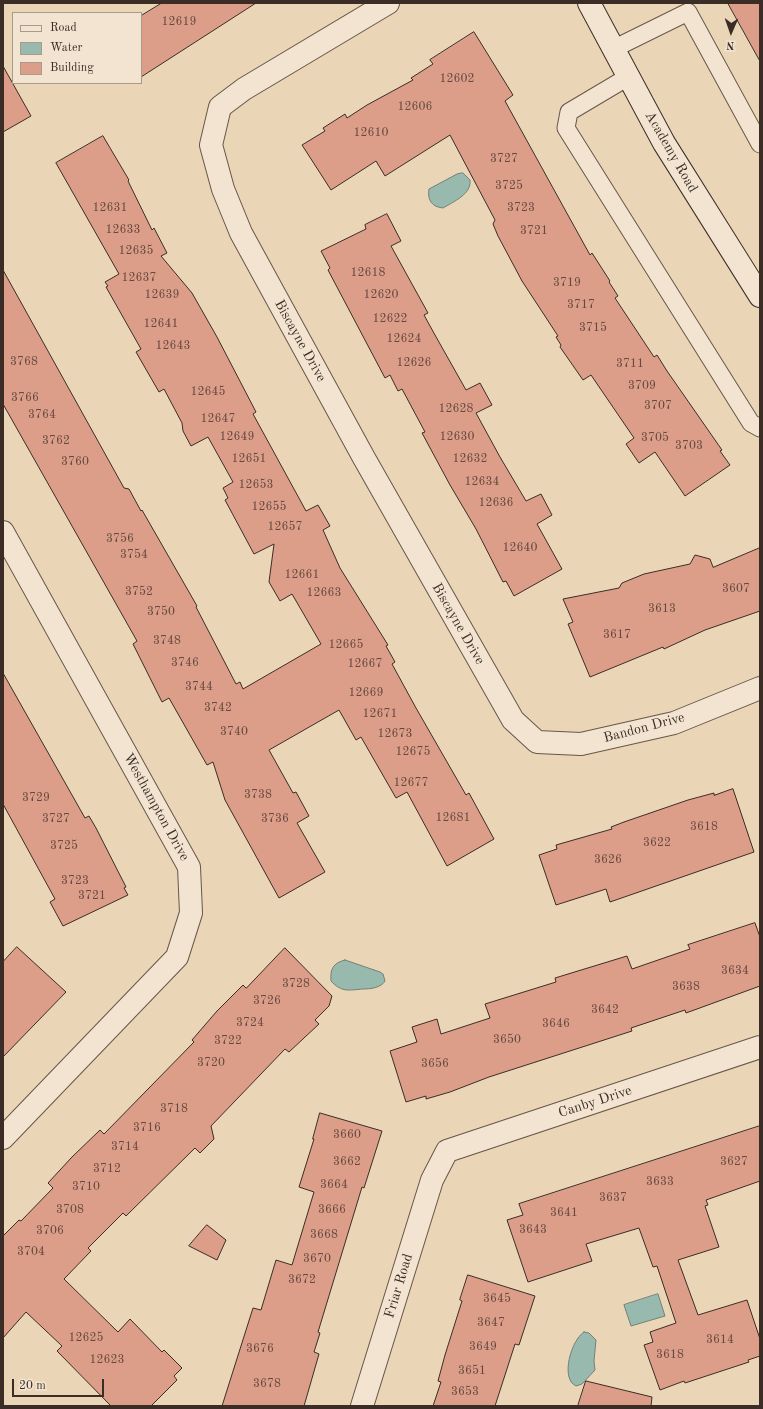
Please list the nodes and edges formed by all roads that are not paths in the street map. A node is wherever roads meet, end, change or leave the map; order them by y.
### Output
1 (388, 3) edge
2 (589, 3) edge
3 (613, 49) junction
4 (628, 77) junction
5 (760, 144) edge
6 (760, 296) edge
7 (760, 428) edge
8 (3, 532) edge
9 (760, 688) edge
10 (526, 732) joint
11 (760, 1047) edge
12 (3, 1138) edge
13 (438, 1168) joint
14 (362, 1406) edge

1 - 10 street, Biscayne Drive
2 - 3 street, Academy Road
3 - 4 street, Academy Road
3 - 5 lane
4 - 6 street, Academy Road
4 - 7 lane
8 - 12 street, Westhampton Drive
9 - 10 street, Bandon Drive
11 - 13 street, Canby Drive
13 - 14 street, Friar Road

